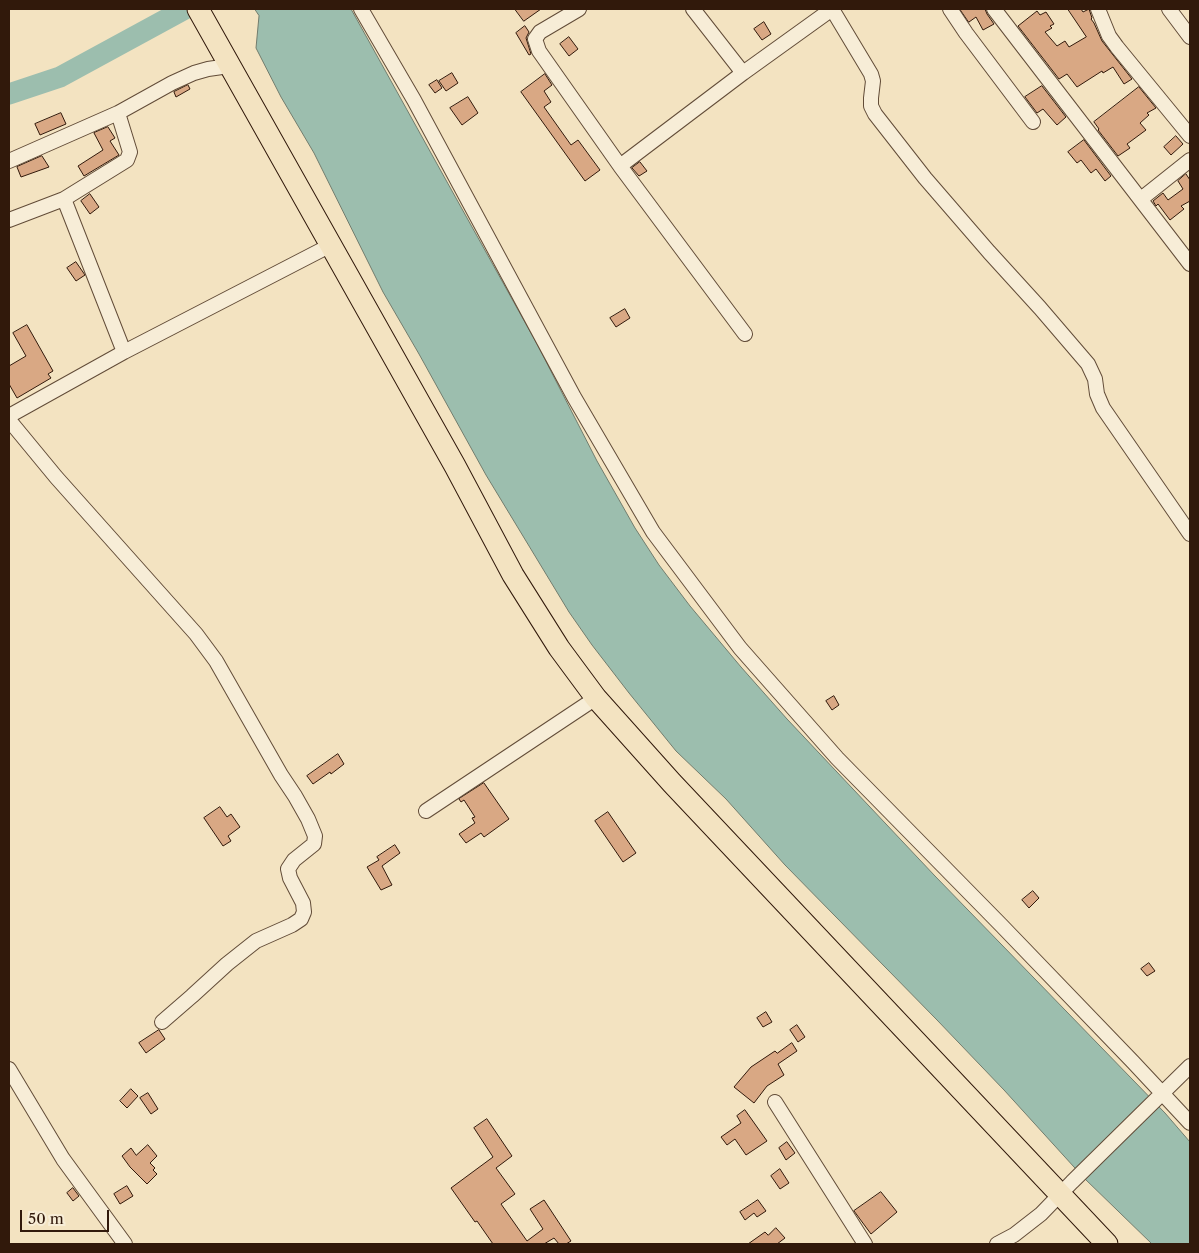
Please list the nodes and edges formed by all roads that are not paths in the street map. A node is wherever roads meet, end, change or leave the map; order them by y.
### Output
1 (198, 9) edge
2 (361, 9) edge
3 (579, 9) edge
4 (693, 9) edge
5 (832, 9) edge
6 (950, 9) edge
7 (994, 9) edge
8 (1098, 9) edge
9 (1169, 9) edge
10 (1190, 37) edge
11 (226, 60) junction
12 (744, 73) junction
13 (118, 113) junction
14 (1034, 122) dead end
15 (1190, 136) edge
16 (1190, 160) edge
17 (9, 161) edge
18 (620, 166) junction
19 (64, 199) junction
20 (1141, 199) junction
21 (9, 220) edge
22 (331, 245) junction
23 (1190, 264) edge
24 (745, 334) dead end
25 (124, 352) junction
26 (9, 416) edge
27 (9, 420) edge
28 (1190, 534) edge
29 (596, 698) junction
30 (426, 811) dead end
31 (162, 1022) dead end
32 (1190, 1066) edge
33 (9, 1069) edge
34 (1163, 1094) junction
35 (776, 1102) dead end
36 (1190, 1123) edge
37 (1066, 1188) junction
38 (124, 1244) edge
39 (865, 1244) edge
40 (996, 1244) edge
41 (1107, 1244) edge

1 - 11 main road
2 - 34 street
3 - 18 street
4 - 12 street
5 - 12 street
5 - 28 street
6 - 14 street
7 - 20 street
8 - 15 street
9 - 10 street
11 - 13 street
11 - 22 main road
12 - 18 street
13 - 17 street
13 - 19 street
16 - 20 street
18 - 24 street
19 - 21 street
19 - 25 street
20 - 23 street
22 - 25 street
22 - 29 main road
25 - 26 street
27 - 31 street
29 - 30 street
29 - 37 main road
32 - 34 street
33 - 38 street
34 - 36 street
34 - 37 street
35 - 39 street
37 - 40 street
37 - 41 main road

